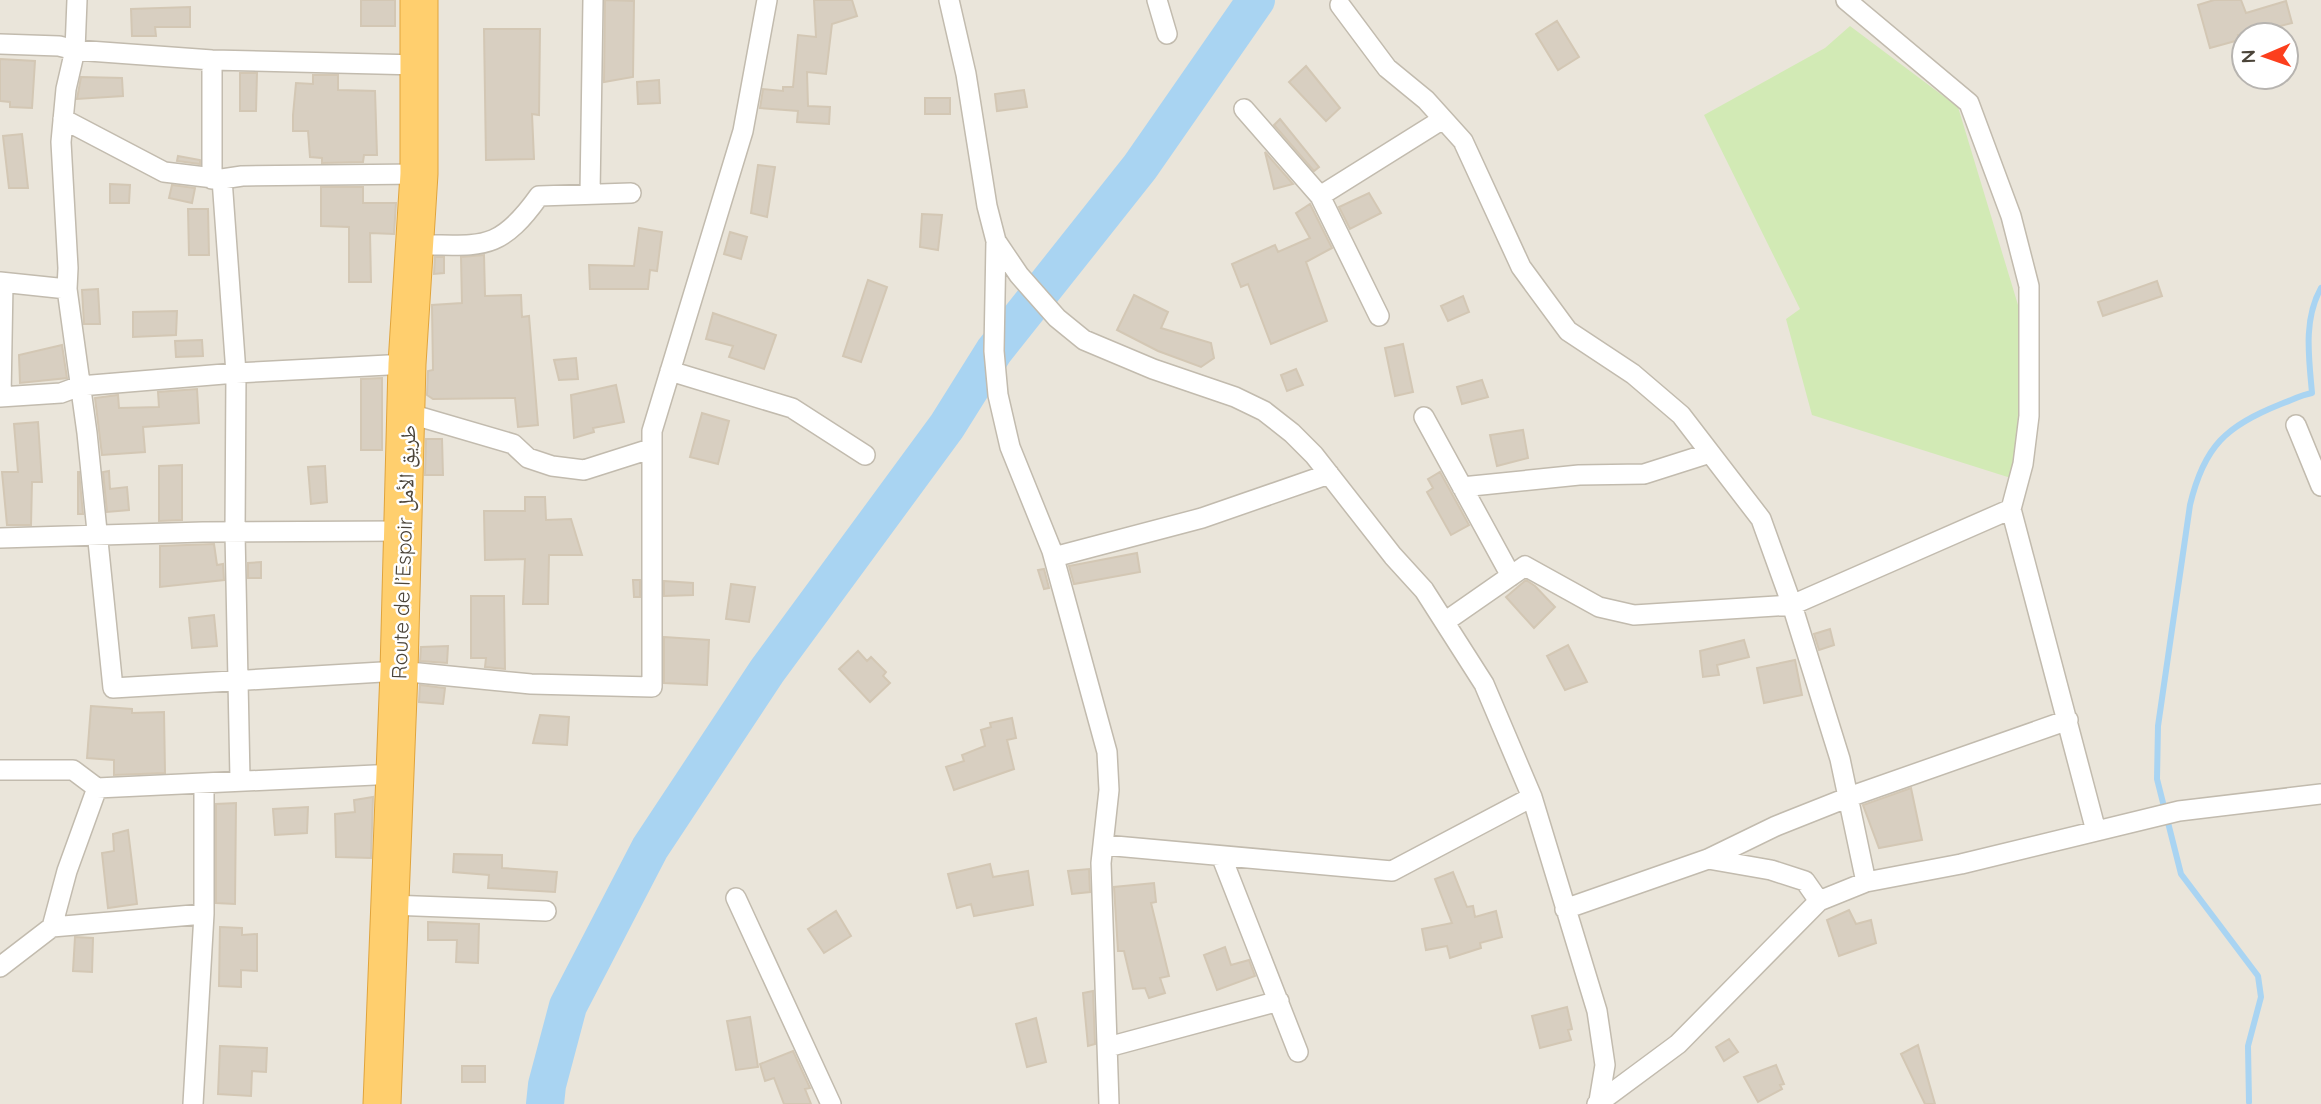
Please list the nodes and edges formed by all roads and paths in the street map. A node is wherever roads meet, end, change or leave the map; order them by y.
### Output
1 (77, 0) edge
2 (419, 0) edge
3 (593, 0) edge
4 (767, 0) edge
5 (949, 0) edge
6 (1157, 0) edge
7 (1846, 0) edge
8 (1340, 5) dead end
9 (1167, 34) dead end
10 (0, 44) edge
11 (75, 50) junction
12 (212, 60) junction
13 (419, 65) junction
14 (1244, 109) dead end
15 (63, 119) junction
16 (1443, 119) junction
17 (418, 174) junction
18 (217, 179) junction
19 (631, 193) dead end
20 (590, 194) junction
21 (1320, 196) junction
22 (996, 241) junction
23 (414, 245) junction
24 (2, 283) edge
25 (66, 289) junction
26 (1379, 316) dead end
27 (407, 365) junction
28 (670, 371) junction
29 (236, 373) junction
30 (80, 386) junction
31 (0, 397) edge
32 (407, 413) junction
33 (1424, 417) dead end
34 (2296, 425) dead end
35 (650, 449) junction
36 (1710, 453) junction
37 (864, 455) dead end
38 (1329, 474) junction
39 (2321, 486) edge
40 (1462, 487) junction
41 (2011, 509) junction
42 (402, 531) junction
43 (235, 533) junction
44 (98, 534) junction
45 (0, 538) edge
46 (1054, 557) junction
47 (1511, 576) junction
48 (1792, 605) junction
49 (1446, 621) junction
50 (399, 671) junction
51 (237, 682) junction
52 (2068, 720) junction
53 (0, 770) edge
54 (396, 774) junction
55 (240, 779) junction
56 (204, 785) junction
57 (97, 788) junction
58 (2321, 793) edge
59 (1532, 797) junction
60 (1849, 797) junction
61 (2096, 831) junction
62 (1104, 845) junction
63 (1223, 858) junction
64 (1708, 859) junction
65 (1866, 882) junction
66 (736, 898) dead end
67 (1819, 901) junction
68 (390, 905) junction
69 (1565, 909) junction
70 (546, 911) dead end
71 (204, 914) junction
72 (52, 927) junction
73 (0, 967) edge
74 (1279, 1001) junction
75 (1108, 1047) junction
76 (1298, 1052) dead end
77 (1598, 1102) edge
78 (193, 1104) edge
79 (382, 1104) edge
80 (831, 1104) edge
81 (1110, 1104) edge

1 - 11 street
2 - 13 highway, Route de l’Espoir طريق الأمل
3 - 20 street
4 - 28 street
5 - 22 street
6 - 9 street
7 - 41 street
8 - 16 street
10 - 11 street
11 - 12 street
11 - 15 street
12 - 13 street
12 - 18 street
13 - 17 highway, Route de l’Espoir طريق الأمل
14 - 21 street
15 - 18 street
15 - 25 street
16 - 21 street
16 - 36 street
17 - 18 street
17 - 23 highway, Route de l’Espoir طريق الأمل
18 - 29 street
19 - 20 street
20 - 23 street
21 - 26 street
22 - 38 street
22 - 46 street
23 - 27 highway, Route de l’Espoir طريق الأمل
24 - 25 street
24 - 31 street
25 - 30 street
27 - 29 street
27 - 32 highway, Route de l’Espoir طريق الأمل
28 - 35 street
28 - 37 street
29 - 30 street
29 - 43 street
30 - 31 street
30 - 44 street
32 - 35 street
32 - 42 highway, Route de l’Espoir طريق الأمل
33 - 40 street
34 - 39 street
35 - 50 street
36 - 40 street
36 - 48 street
38 - 46 street
38 - 49 street
40 - 47 street
41 - 48 street
41 - 52 street
42 - 43 street
42 - 50 highway, Route de l’Espoir طريق الأمل
43 - 44 street
43 - 51 street
44 - 45 street
44 - 51 street
46 - 62 street
47 - 48 street
47 - 49 street
48 - 60 street
49 - 59 street
50 - 51 street
50 - 54 highway, Route de l’Espoir طريق الأمل
51 - 55 street
52 - 60 street
52 - 61 street
53 - 57 street
54 - 55 street
54 - 68 highway, Route de l’Espoir طريق الأمل
55 - 56 street
56 - 57 street
56 - 71 street
57 - 72 street
58 - 61 street
59 - 63 street
59 - 69 street
60 - 64 street
60 - 65 street
61 - 65 street
62 - 63 street
62 - 75 street
63 - 74 street
64 - 67 street
64 - 69 street
65 - 67 street
66 - 80 street
67 - 77 street
68 - 70 street
68 - 79 highway, Route de l’Espoir طريق الأمل
69 - 77 street
71 - 72 street
71 - 78 street
72 - 73 street
74 - 75 street
74 - 76 street
75 - 81 street

